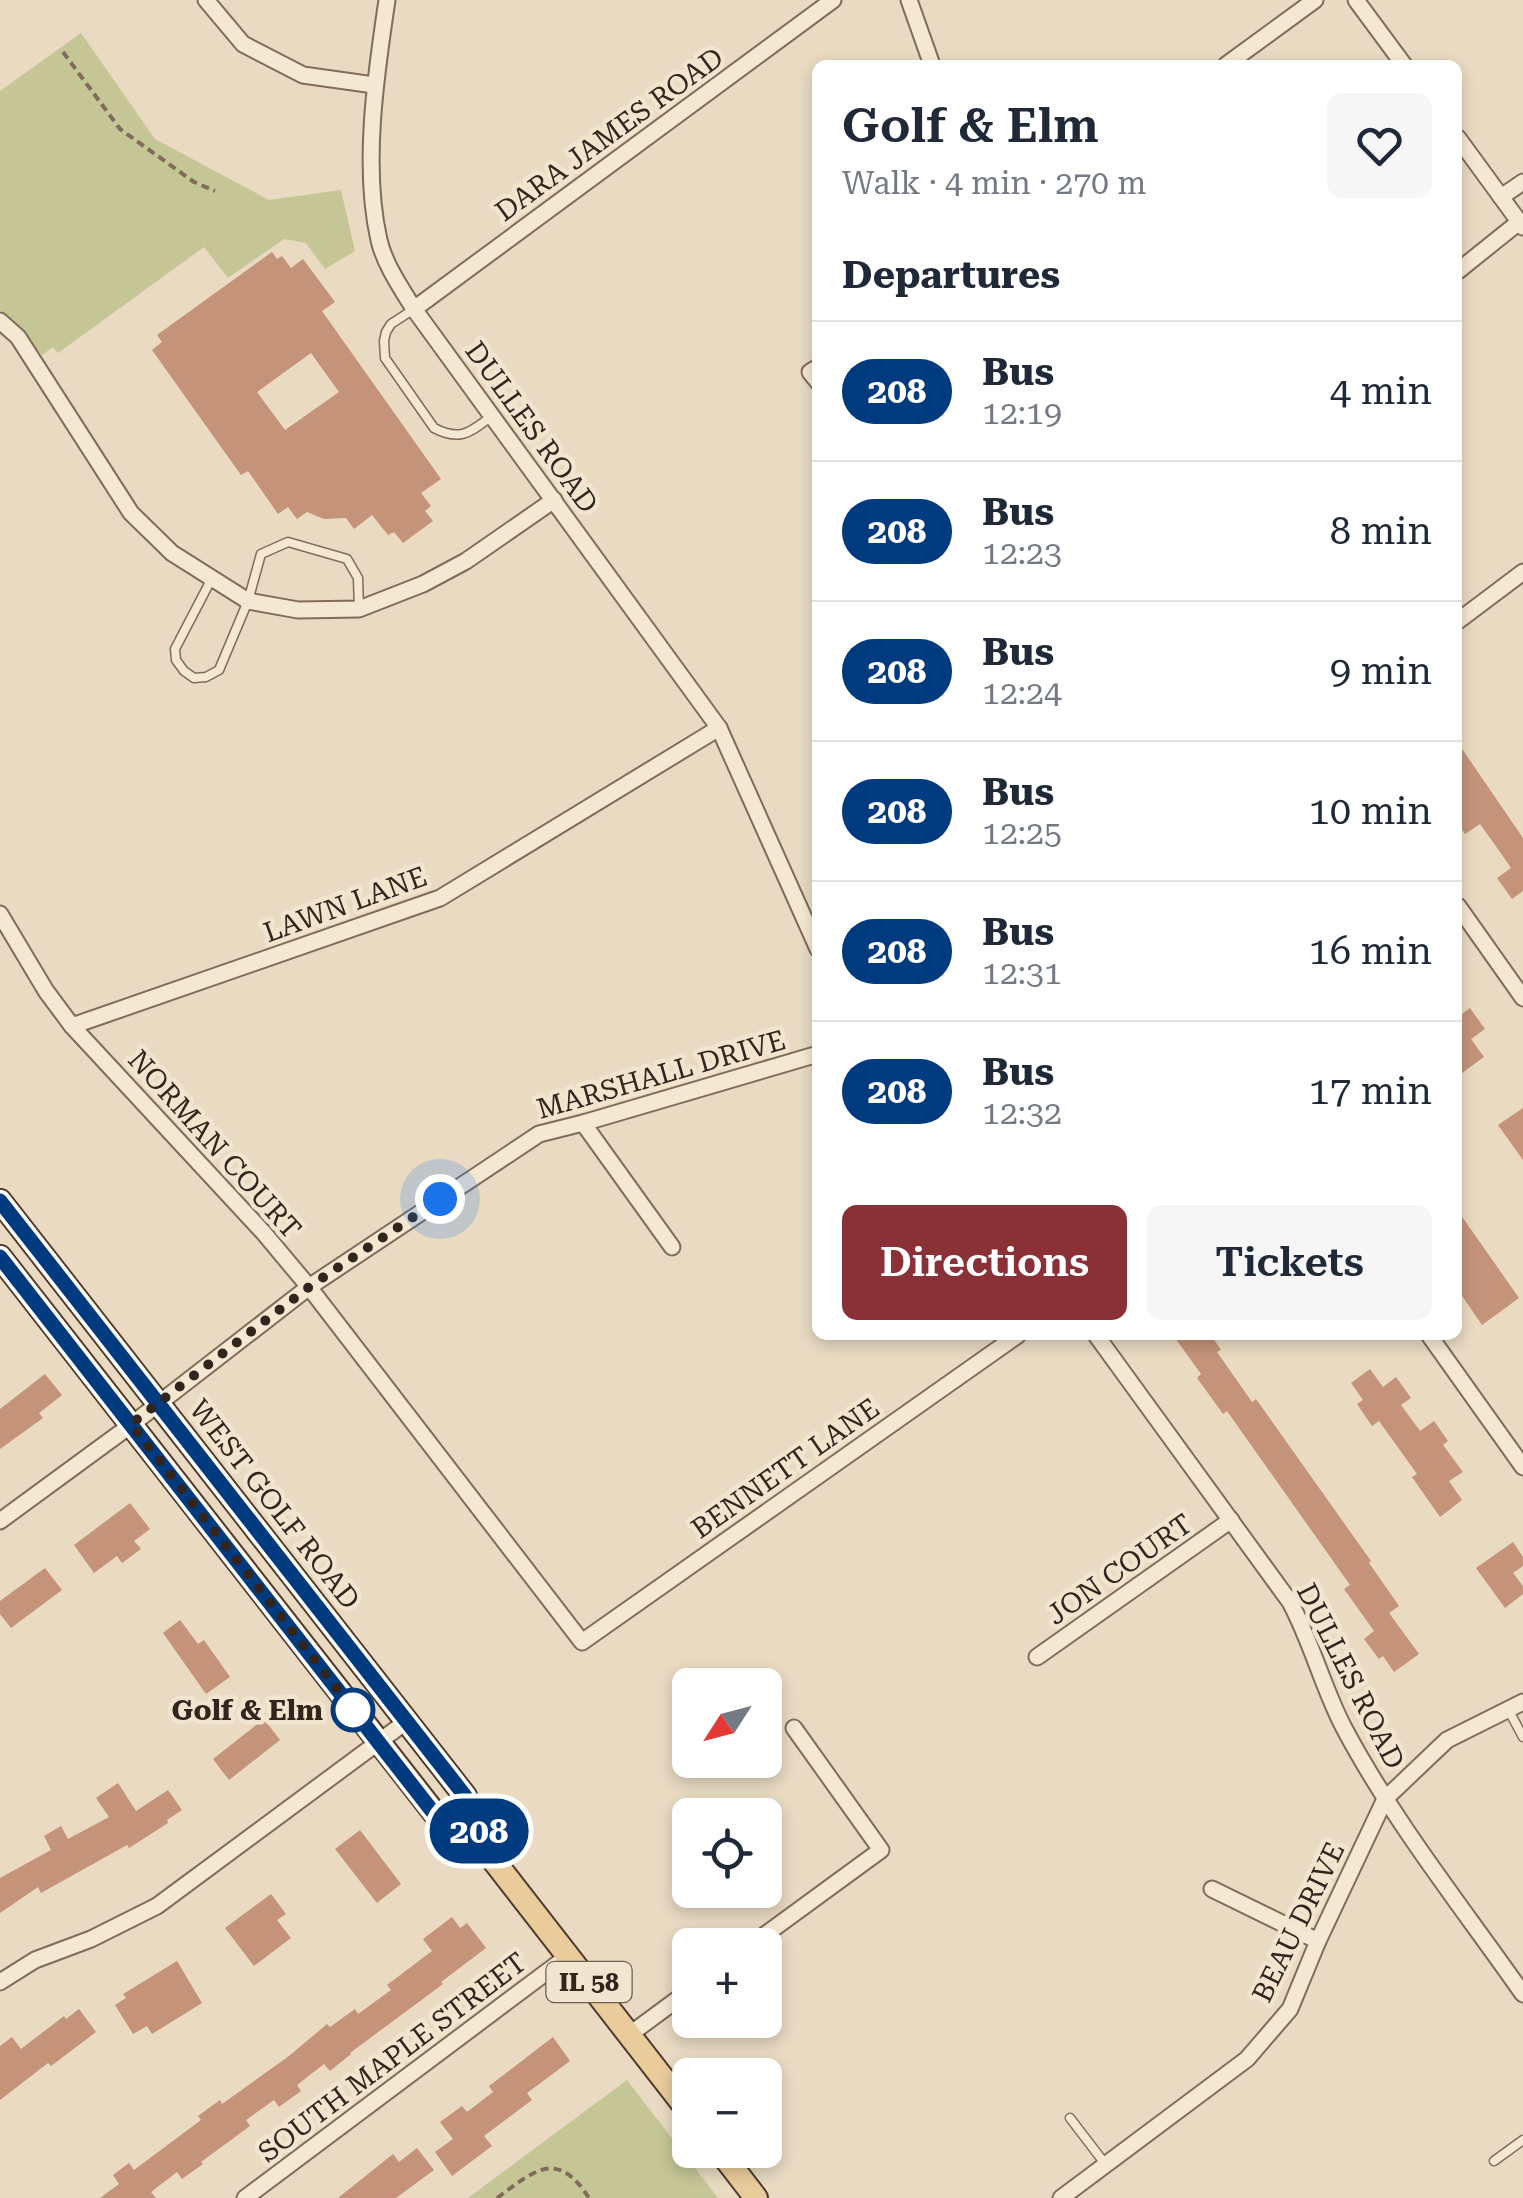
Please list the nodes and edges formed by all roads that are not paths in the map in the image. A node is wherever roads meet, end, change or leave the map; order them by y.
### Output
1 (206, 0) edge
2 (387, 0) edge
3 (833, 0) edge
4 (909, 0) edge
5 (1315, 0) edge
6 (1356, 0) edge
7 (930, 60) edge
8 (1233, 60) edge
9 (1400, 60) edge
10 (374, 85) junction
11 (1462, 143) edge
12 (1523, 182) edge
13 (1502, 197) junction
14 (1521, 224) edge
15 (1462, 268) edge
16 (414, 308) junction
17 (0, 321) edge
18 (492, 416) junction
19 (554, 500) junction
20 (1523, 572) edge
21 (212, 576) junction
22 (248, 600) junction
23 (359, 608) junction
24 (1462, 618) edge
25 (719, 728) junction
26 (1462, 912) edge
27 (0, 914) edge
28 (812, 936) edge
29 (1523, 998) edge
30 (72, 1026) junction
31 (812, 1056) edge
32 (583, 1123) junction
33 (0, 1201) edge
34 (672, 1246) dead end
35 (0, 1257) edge
36 (309, 1287) junction
37 (1011, 1340) edge
38 (1100, 1340) edge
39 (1433, 1340) edge
40 (158, 1404) junction
41 (131, 1424) junction
42 (1523, 1467) edge
43 (1231, 1520) junction
44 (0, 1521) edge
45 (582, 1642) joint
46 (1036, 1658) dead end
47 (1523, 1702) edge
48 (1508, 1710) junction
49 (406, 1721) junction
50 (794, 1728) dead end
51 (1523, 1737) edge
52 (378, 1742) junction
53 (1385, 1799) junction
54 (487, 1852) junction
55 (1212, 1890) dead end
56 (775, 1928) edge
57 (1318, 1941) junction
58 (568, 1956) junction
59 (0, 1982) edge
60 (1523, 1994) edge
61 (672, 2003) edge
62 (629, 2035) junction
63 (672, 2090) edge
64 (1070, 2118) dead end
65 (1523, 2140) edge
66 (1494, 2162) dead end
67 (1106, 2165) junction
68 (733, 2168) edge
69 (245, 2198) edge
70 (756, 2198) edge
71 (1061, 2198) edge

1 - 10 street
2 - 10 street, DULLES ROAD
3 - 16 street, DARA JAMES ROAD
4 - 7 street
5 - 8 street
6 - 9 street
10 - 16 street, DULLES ROAD
11 - 13 street
12 - 13 street
13 - 14 street
14 - 15 street
16 - 18 street, DULLES ROAD
16 - 18 lane
17 - 21 street
18 - 19 street, DULLES ROAD
19 - 23 street
19 - 25 street, DULLES ROAD
20 - 24 street
21 - 22 street
21 - 22 lane
22 - 23 street
22 - 23 lane
25 - 28 street, DULLES ROAD
25 - 30 street, LAWN LANE
26 - 29 street
27 - 30 street, NORMAN COURT
30 - 36 street, NORMAN COURT
31 - 32 street, MARSHALL DRIVE
32 - 34 street
32 - 36 street, MARSHALL DRIVE
33 - 40 main road, WEST GOLF ROAD / IL 58
35 - 41 main road, WEST GOLF ROAD / IL 58
36 - 40 street, MARSHALL DRIVE
36 - 45 street, NORMAN COURT
37 - 45 street, BENNETT LANE
38 - 43 street, DULLES ROAD
39 - 42 street
40 - 41 street, MARSHALL DRIVE
40 - 49 main road, WEST GOLF ROAD / IL 58
41 - 44 street, MARSHALL DRIVE
41 - 52 main road, WEST GOLF ROAD / IL 58
43 - 46 street, JON COURT
43 - 53 street, DULLES ROAD
47 - 48 street, BEAU DRIVE
48 - 51 lane
48 - 53 street, BEAU DRIVE
49 - 52 street
49 - 54 main road, WEST GOLF ROAD / IL 58
50 - 56 street
52 - 54 main road, WEST GOLF ROAD / IL 58
52 - 59 street
53 - 57 street, BEAU DRIVE
53 - 60 street, DULLES ROAD
54 - 58 main road, WEST GOLF ROAD / IL 58
55 - 57 street
57 - 67 street, BEAU DRIVE
58 - 62 main road, WEST GOLF ROAD / IL 58
58 - 69 street, SOUTH MAPLE STREET
61 - 62 street
62 - 63 main road, WEST GOLF ROAD / IL 58
64 - 67 lane
65 - 66 lane
67 - 71 street, BEAU DRIVE
68 - 70 main road

